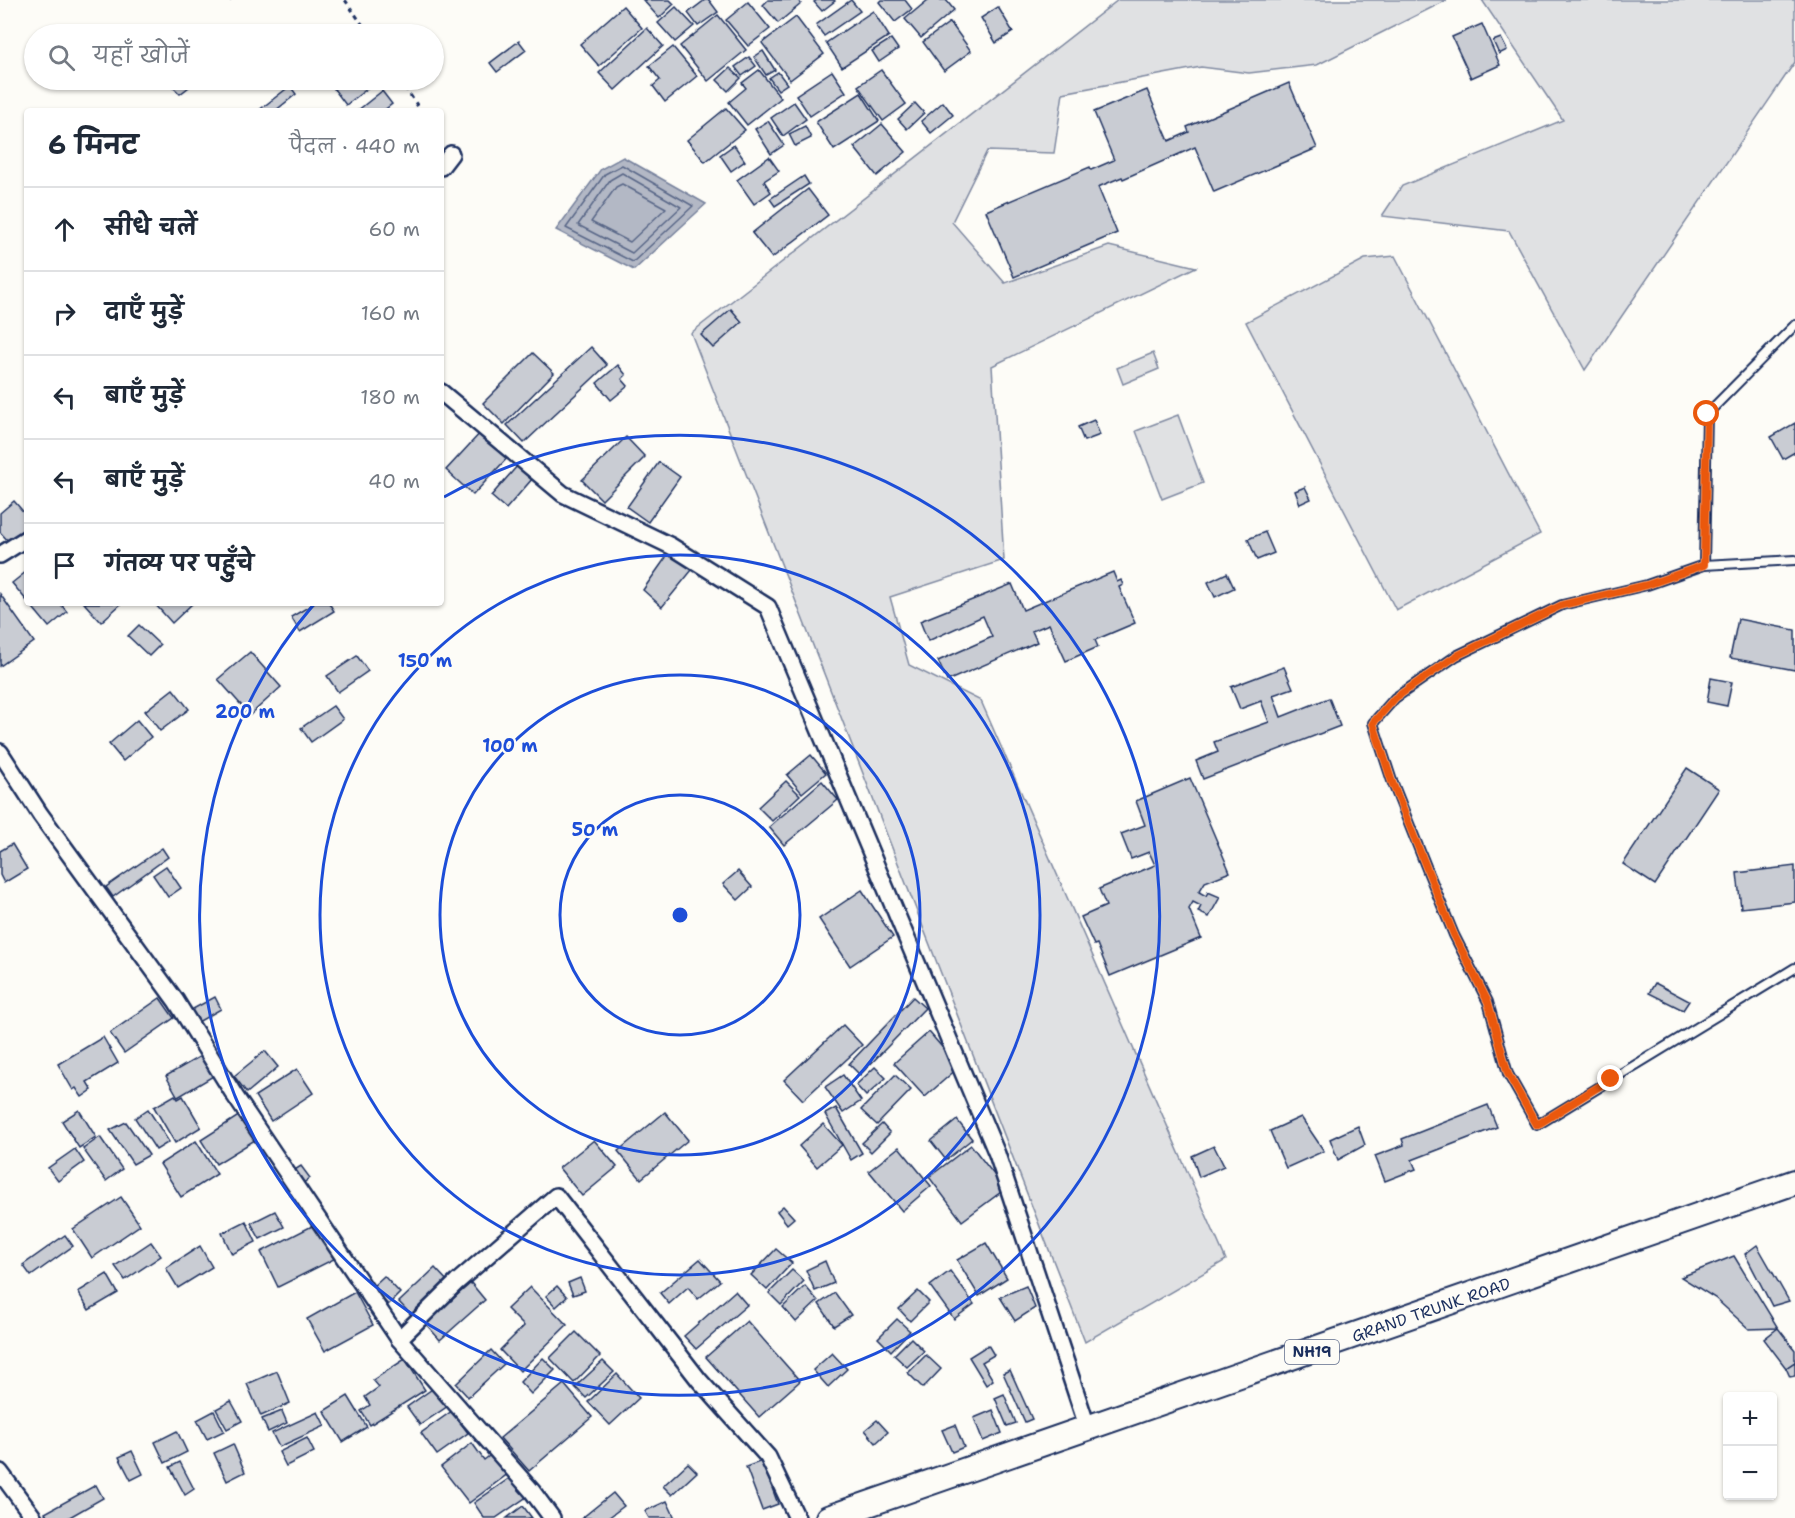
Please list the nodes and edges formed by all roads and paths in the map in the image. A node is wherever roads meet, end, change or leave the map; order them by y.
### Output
1 (212, 0) edge
2 (231, 0) edge
3 (345, 0) edge
4 (362, 24) edge
5 (407, 90) edge
6 (420, 108) edge
7 (1795, 325) edge
8 (444, 395) edge
9 (24, 540) edge
10 (0, 555) edge
11 (1795, 560) edge
12 (1704, 565) junction
13 (0, 752) edge
14 (1795, 969) edge
15 (1795, 1182) edge
16 (399, 1339) junction
17 (1088, 1429) junction
18 (0, 1472) edge
19 (34, 1518) edge
20 (552, 1518) edge
21 (797, 1518) edge
22 (828, 1518) edge

1 - 2 path
3 - 4 path
5 - 6 path
7 - 12 lane
8 - 17 street
9 - 10 street
11 - 12 lane
12 - 14 lane
13 - 16 street
15 - 17 highway, GRAND TRUNK ROAD / NH19
16 - 20 street
16 - 21 street
17 - 22 highway, GRAND TRUNK ROAD / NH19
18 - 19 street

